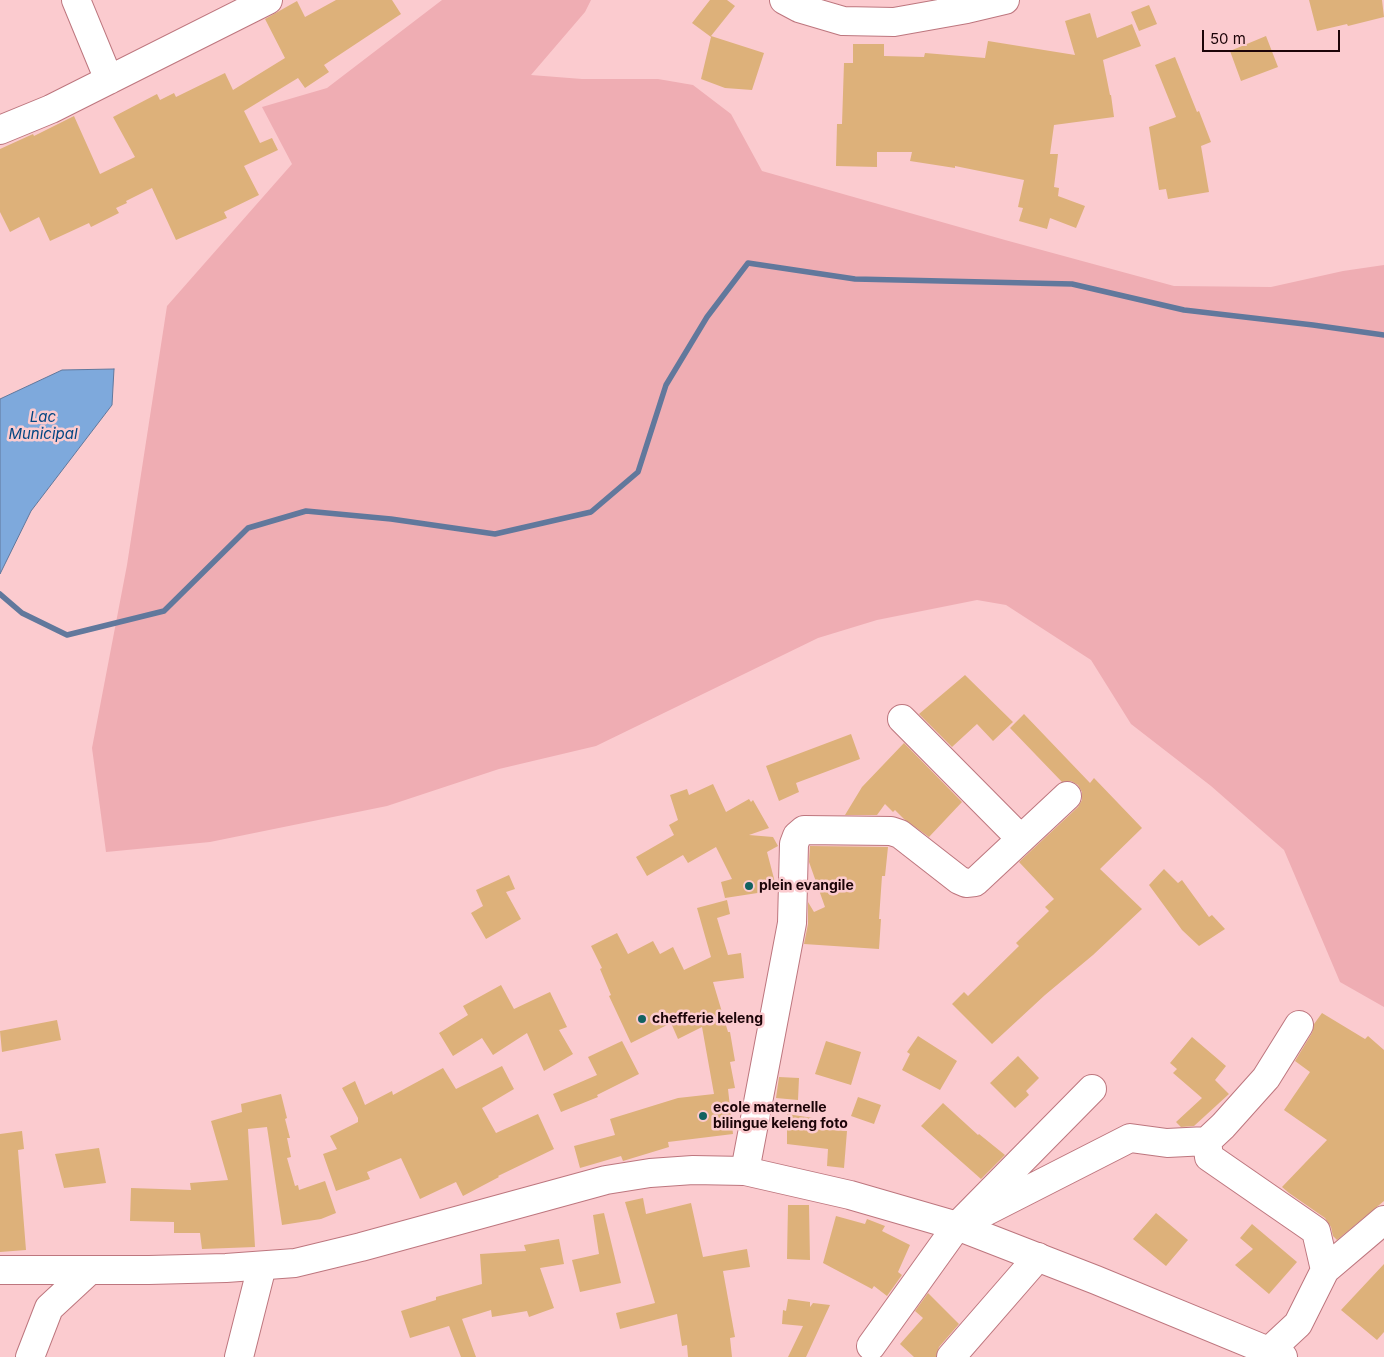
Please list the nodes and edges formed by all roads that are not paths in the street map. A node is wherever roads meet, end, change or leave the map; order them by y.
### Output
1 (76, 0) edge
2 (268, 0) edge
3 (784, 0) edge
4 (1005, 0) edge
5 (229, 9) edge
6 (109, 80) junction
7 (0, 130) edge
8 (902, 719) dead end
9 (1067, 796) dead end
10 (1021, 839) junction
11 (1299, 1025) dead end
12 (1092, 1089) dead end
13 (1207, 1141) junction
14 (745, 1172) junction
15 (1384, 1220) edge
16 (957, 1226) junction
17 (1038, 1257) junction
18 (262, 1266) junction
19 (0, 1270) edge
20 (90, 1270) junction
21 (1325, 1270) junction
22 (871, 1346) dead end
23 (1276, 1354) edge
24 (30, 1357) edge
25 (239, 1357) edge
26 (952, 1357) edge

1 - 6 street
2 - 5 street
3 - 4 street
5 - 6 street
6 - 7 street
8 - 10 street
9 - 10 street
10 - 14 street
11 - 13 street
12 - 16 street
13 - 16 street
13 - 21 street
14 - 16 street
14 - 18 street
15 - 21 street
16 - 17 street
16 - 22 street
17 - 23 street
17 - 26 street
18 - 20 street
18 - 25 street
19 - 20 street
20 - 24 street
21 - 23 street

